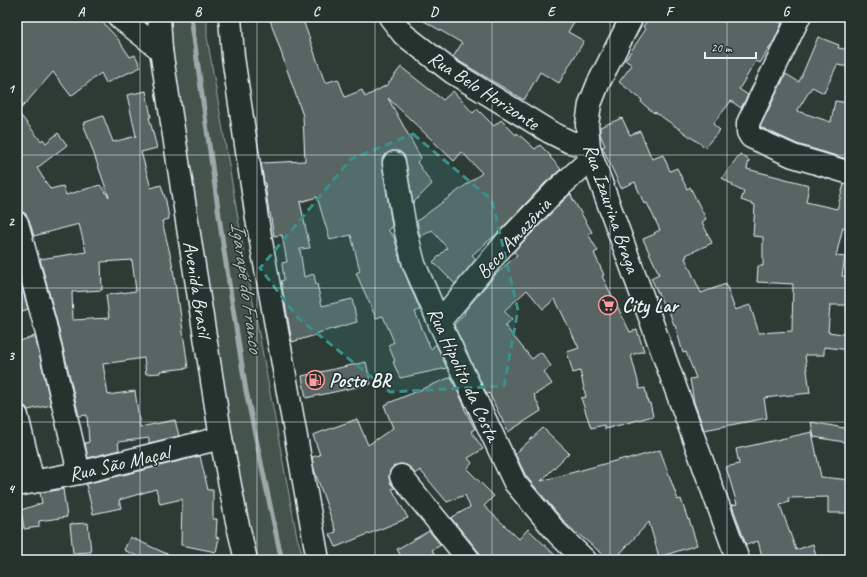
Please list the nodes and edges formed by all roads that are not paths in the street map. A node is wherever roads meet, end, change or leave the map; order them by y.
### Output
1 (119, 17) edge
2 (159, 17) edge
3 (230, 17) edge
4 (390, 17) edge
5 (632, 17) edge
6 (799, 17) edge
7 (161, 50) junction
8 (590, 152) junction
9 (394, 163) dead end
10 (850, 173) edge
11 (17, 223) edge
12 (439, 322) junction
13 (17, 416) edge
14 (221, 438) junction
15 (79, 473) junction
16 (401, 476) dead end
17 (25, 484) edge
18 (246, 560) edge
19 (318, 560) edge
20 (469, 560) edge
21 (585, 560) edge
22 (738, 560) edge

1 - 7 main road
2 - 7 main road, Avenida Brasil
3 - 19 main road
4 - 8 main road, Rua Belo Horizonte
5 - 8 main road, Rua Izaurina Braga
6 - 10 main road
7 - 14 main road, Avenida Brasil
8 - 12 main road, Beco Amazônia
8 - 22 main road, Rua Izaurina Braga
9 - 12 main road, Rua Hipolito da Costa
11 - 15 main road
12 - 21 main road, Rua Hipolito da Costa
13 - 17 main road
14 - 15 main road, Rua São Maçal
14 - 18 main road, Avenida Brasil
15 - 17 main road, Rua São Maçal
16 - 20 main road

